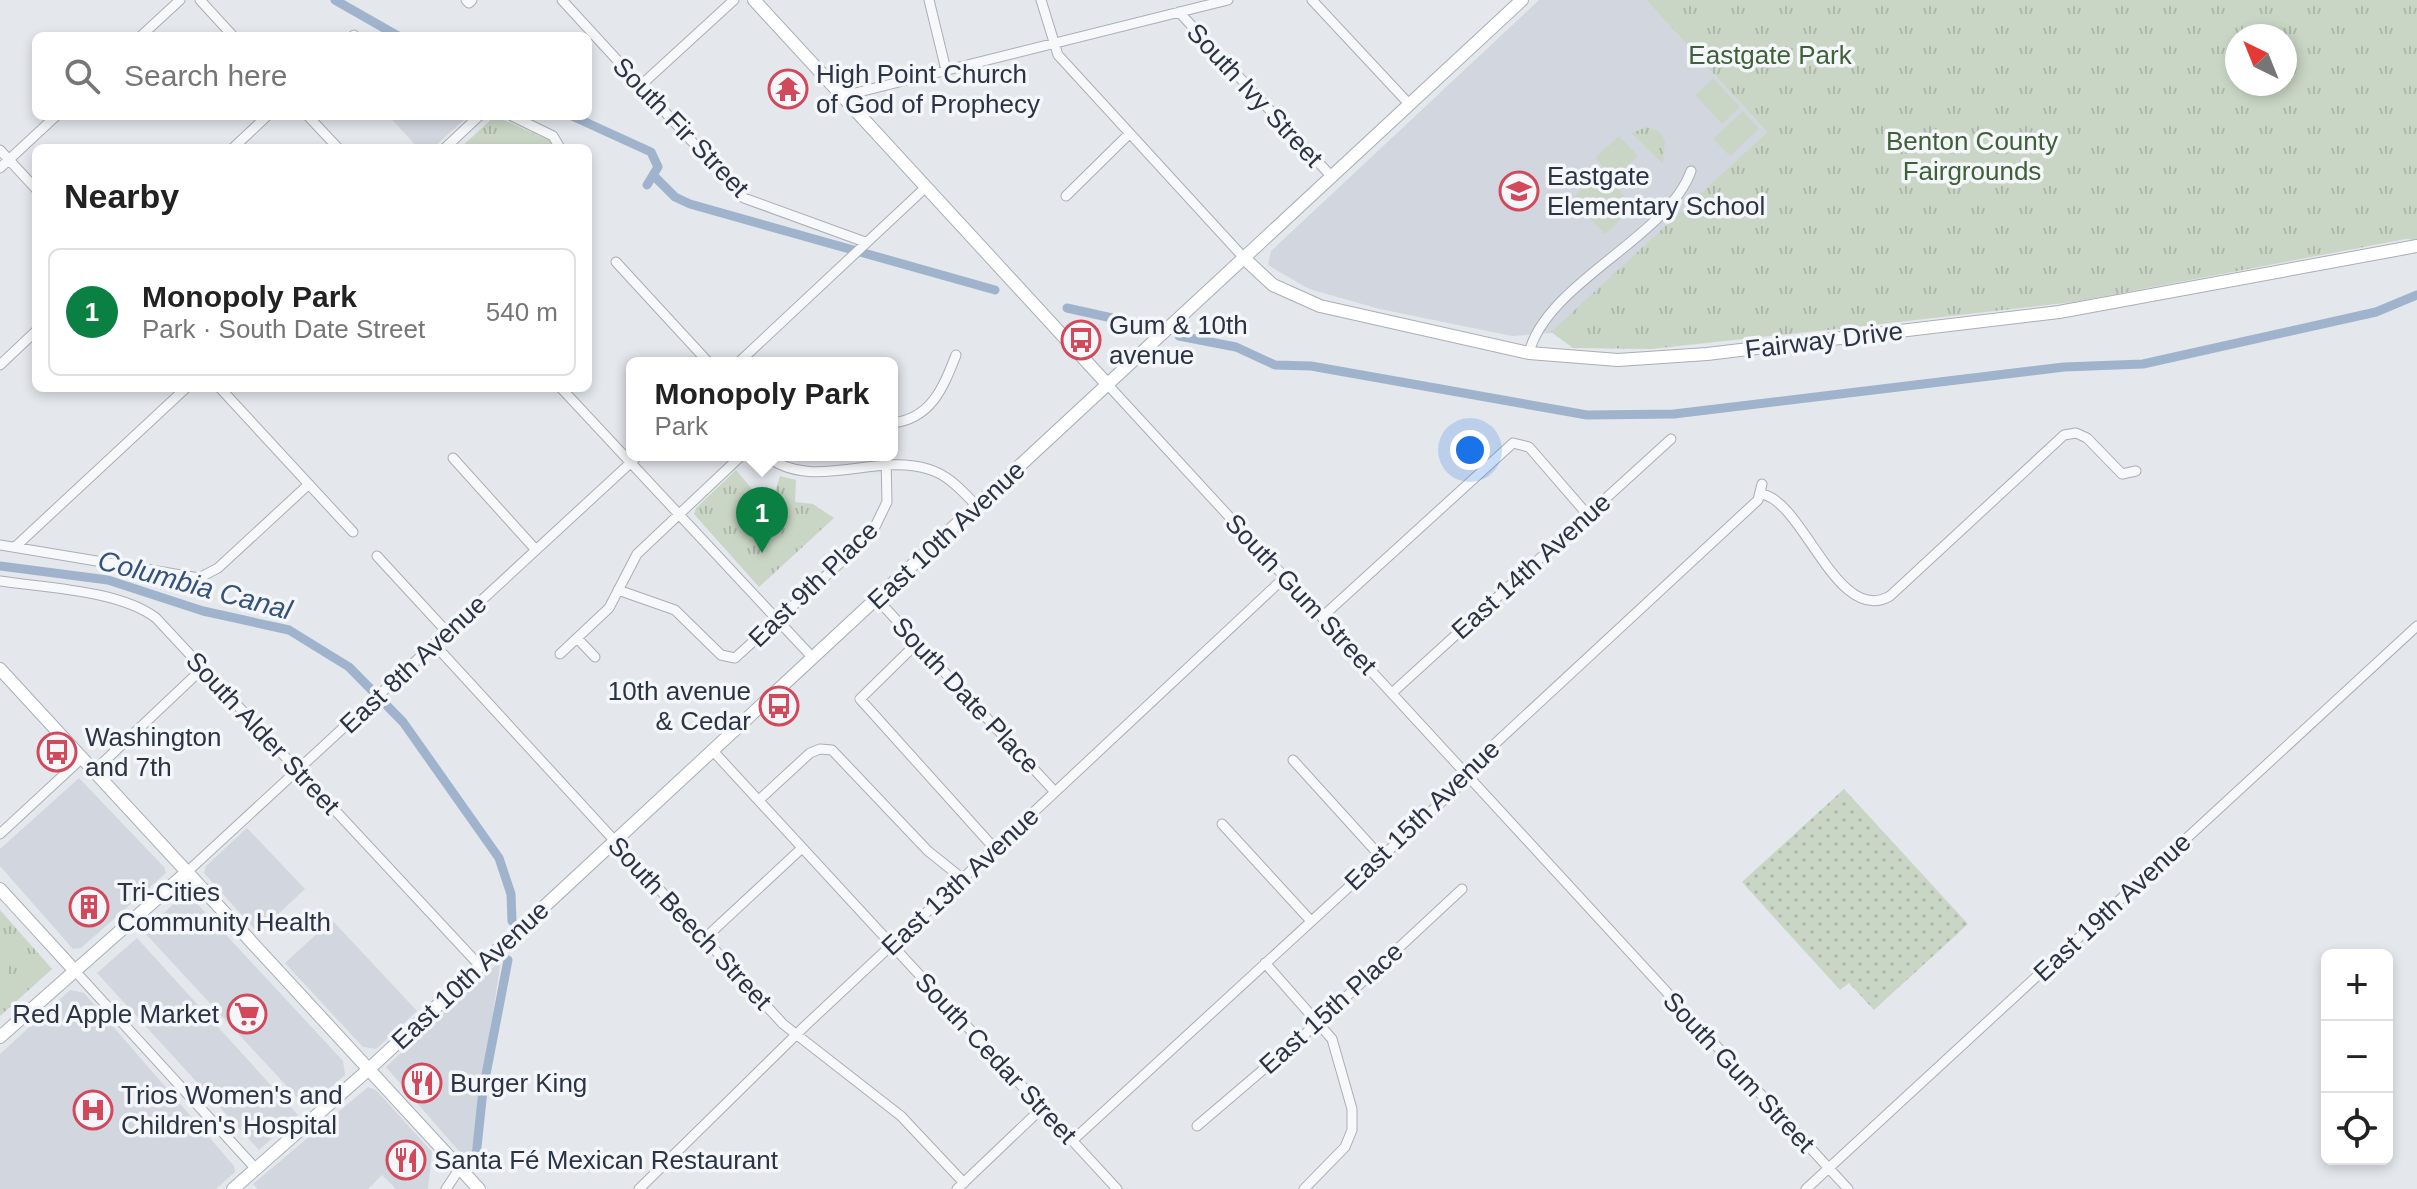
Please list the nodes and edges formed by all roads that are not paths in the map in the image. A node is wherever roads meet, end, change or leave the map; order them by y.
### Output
1 (180, 0) edge
2 (200, 0) edge
3 (562, 0) edge
4 (734, 0) edge
5 (754, 0) edge
6 (929, 0) edge
7 (1041, 0) edge
8 (1228, 0) edge
9 (1312, 0) edge
10 (1517, 2) edge
11 (1179, 12) junction
12 (145, 32) edge
13 (229, 32) edge
14 (591, 32) edge
15 (592, 33) edge
16 (1052, 44) junction
17 (946, 70) junction
18 (640, 86) junction
19 (843, 96) junction
20 (1410, 105) junction
21 (52, 120) edge
22 (263, 120) edge
23 (312, 120) edge
24 (475, 120) edge
25 (520, 120) edge
26 (1129, 134) junction
27 (237, 144) edge
28 (334, 144) edge
29 (449, 144) edge
30 (558, 144) edge
31 (0, 150) edge
32 (9, 159) junction
33 (0, 168) edge
34 (1691, 171) dead end
35 (1332, 177) junction
36 (32, 185) edge
37 (926, 187) junction
38 (1066, 196) dead end
39 (2417, 246) edge
40 (858, 248) junction
41 (1245, 259) junction
42 (616, 262) dead end
43 (32, 335) edge
44 (1529, 353) junction
45 (956, 355) dead end
46 (703, 357) edge
47 (744, 357) edge
48 (0, 365) edge
49 (1108, 385) junction
50 (182, 392) edge
51 (224, 392) edge
52 (565, 392) edge
53 (898, 422) edge
54 (1671, 439) dead end
55 (626, 449) edge
56 (453, 458) dead end
57 (632, 461) edge
58 (637, 461) edge
59 (735, 461) edge
60 (774, 461) edge
61 (879, 461) edge
62 (886, 461) edge
63 (891, 461) edge
64 (2136, 471) dead end
65 (309, 484) junction
66 (977, 506) junction
67 (679, 513) junction
68 (1587, 514) junction
69 (353, 532) dead end
70 (0, 545) edge
71 (15, 547) junction
72 (536, 550) junction
73 (377, 556) dead end
74 (1285, 577) junction
75 (0, 581) edge
76 (618, 590) junction
77 (877, 599) junction
78 (1322, 617) junction
79 (778, 620) junction
80 (2417, 626) edge
81 (447, 632) junction
82 (577, 638) junction
83 (917, 643) junction
84 (434, 644) junction
85 (560, 654) dead end
86 (595, 657) dead end
87 (813, 658) junction
88 (203, 668) junction
89 (0, 669) edge
90 (1392, 693) junction
91 (713, 751) junction
92 (82, 758) junction
93 (1293, 760) dead end
94 (298, 770) junction
95 (94, 771) junction
96 (1467, 774) junction
97 (1055, 792) junction
98 (759, 800) junction
99 (1222, 824) dead end
100 (0, 834) edge
101 (615, 841) junction
102 (802, 848) junction
103 (995, 849) junction
104 (1381, 857) junction
105 (187, 872) junction
106 (963, 879) junction
107 (0, 889) edge
108 (1462, 889) dead end
109 (1311, 921) junction
110 (704, 939) junction
111 (891, 945) junction
112 (1265, 963) junction
113 (480, 966) junction
114 (75, 971) junction
115 (1319, 1022) junction
116 (796, 1036) junction
117 (0, 1037) edge
118 (369, 1069) junction
119 (1042, 1108) junction
120 (1197, 1126) dead end
121 (1072, 1141) junction
122 (460, 1168) junction
123 (256, 1169) junction
124 (1829, 1169) junction
125 (961, 1186) edge
126 (1113, 1188) edge
127 (233, 1189) edge
128 (446, 1189) edge
129 (479, 1189) edge
130 (639, 1189) edge
131 (1304, 1189) edge
132 (1806, 1189) edge
133 (1848, 1189) edge

1 - 12 street
2 - 13 street
3 - 14 street, South Fir Street
4 - 18 street
5 - 19 main road, South Gum Street
6 - 17 street
7 - 16 street
8 - 11 street
9 - 20 street
10 - 20 main road, East 10th Avenue
11 - 16 street
11 - 35 street, South Ivy Street
15 - 18 street, South Fir Street
16 - 17 street
16 - 26 street
17 - 19 street
18 - 40 street, South Fir Street
19 - 37 main road, South Gum Street
20 - 35 main road, East 10th Avenue
21 - 32 street
22 - 27 street
23 - 28 street
24 - 29 street
25 - 30 street
26 - 38 street
26 - 41 street
31 - 32 street
32 - 33 street
32 - 36 street
34 - 44 street
35 - 41 main road, East 10th Avenue
37 - 40 street
37 - 49 main road, South Gum Street
39 - 44 main road, Fairway Drive
40 - 47 street
41 - 44 main road, Fairway Drive
41 - 49 main road, East 10th Avenue
42 - 46 street
43 - 48 street
45 - 53 street
49 - 66 main road, East 10th Avenue
49 - 74 street, South Gum Street
50 - 71 street
51 - 65 street
52 - 55 street
54 - 68 street, East 14th Avenue
56 - 72 street
57 - 72 street, East 8th Avenue
58 - 67 street
59 - 67 street
60 - 61 street
62 - 79 street, East 9th Place
63 - 66 street
64 - 96 street, East 15th Avenue
65 - 69 street
65 - 71 street
66 - 77 main road, East 10th Avenue
67 - 76 street
67 - 79 street
68 - 78 street
68 - 90 street, East 14th Avenue
70 - 71 street
72 - 81 street, East 8th Avenue
73 - 81 street
74 - 78 street, South Gum Street
74 - 97 street, East 13th Avenue
75 - 88 street, South Alder Street
76 - 79 street, East 9th Place
76 - 82 street
77 - 83 street, South Date Place
77 - 87 main road, East 10th Avenue
78 - 90 street, South Gum Street
79 - 87 street
80 - 124 street, East 19th Avenue
81 - 84 street, East 8th Avenue
82 - 85 street
82 - 86 street
83 - 97 street, South Date Place
83 - 103 street
84 - 94 street, East 8th Avenue
84 - 101 street, South Beech Street
87 - 91 main road, East 10th Avenue
88 - 94 street, South Alder Street
88 - 95 street
89 - 92 main road
90 - 96 street, South Gum Street
91 - 98 street, South Cedar Street
91 - 101 main road, East 10th Avenue
92 - 95 main road
92 - 100 street
93 - 104 street
94 - 105 street, East 8th Avenue
94 - 113 street, South Alder Street
95 - 105 main road
96 - 104 street, East 15th Avenue
96 - 124 street, South Gum Street
97 - 103 street, East 13th Avenue
98 - 102 street, South Cedar Street
98 - 106 street
99 - 109 street
101 - 110 street, South Beech Street
101 - 113 main road, East 10th Avenue
102 - 110 street
102 - 111 street, South Cedar Street
103 - 106 street, East 13th Avenue
104 - 109 street, East 15th Avenue
105 - 114 main road
105 - 118 main road
106 - 111 street, East 13th Avenue
107 - 114 main road
108 - 115 street, East 15th Place
109 - 112 street, East 15th Avenue
110 - 116 street, South Beech Street
111 - 116 street, East 13th Avenue
111 - 119 street, South Cedar Street
112 - 115 street
112 - 121 street, East 15th Avenue
113 - 118 main road, East 10th Avenue
114 - 117 main road
114 - 123 street
115 - 120 street, East 15th Place
115 - 131 street
116 - 125 street, South Beech Street
116 - 130 street, East 13th Avenue
118 - 122 main road
118 - 123 main road, East 10th Avenue
119 - 121 street, South Cedar Street
119 - 125 street
121 - 126 street, South Cedar Street
122 - 128 street
122 - 129 main road
123 - 127 main road, East 10th Avenue
124 - 132 street, East 19th Avenue
124 - 133 street, South Gum Street

